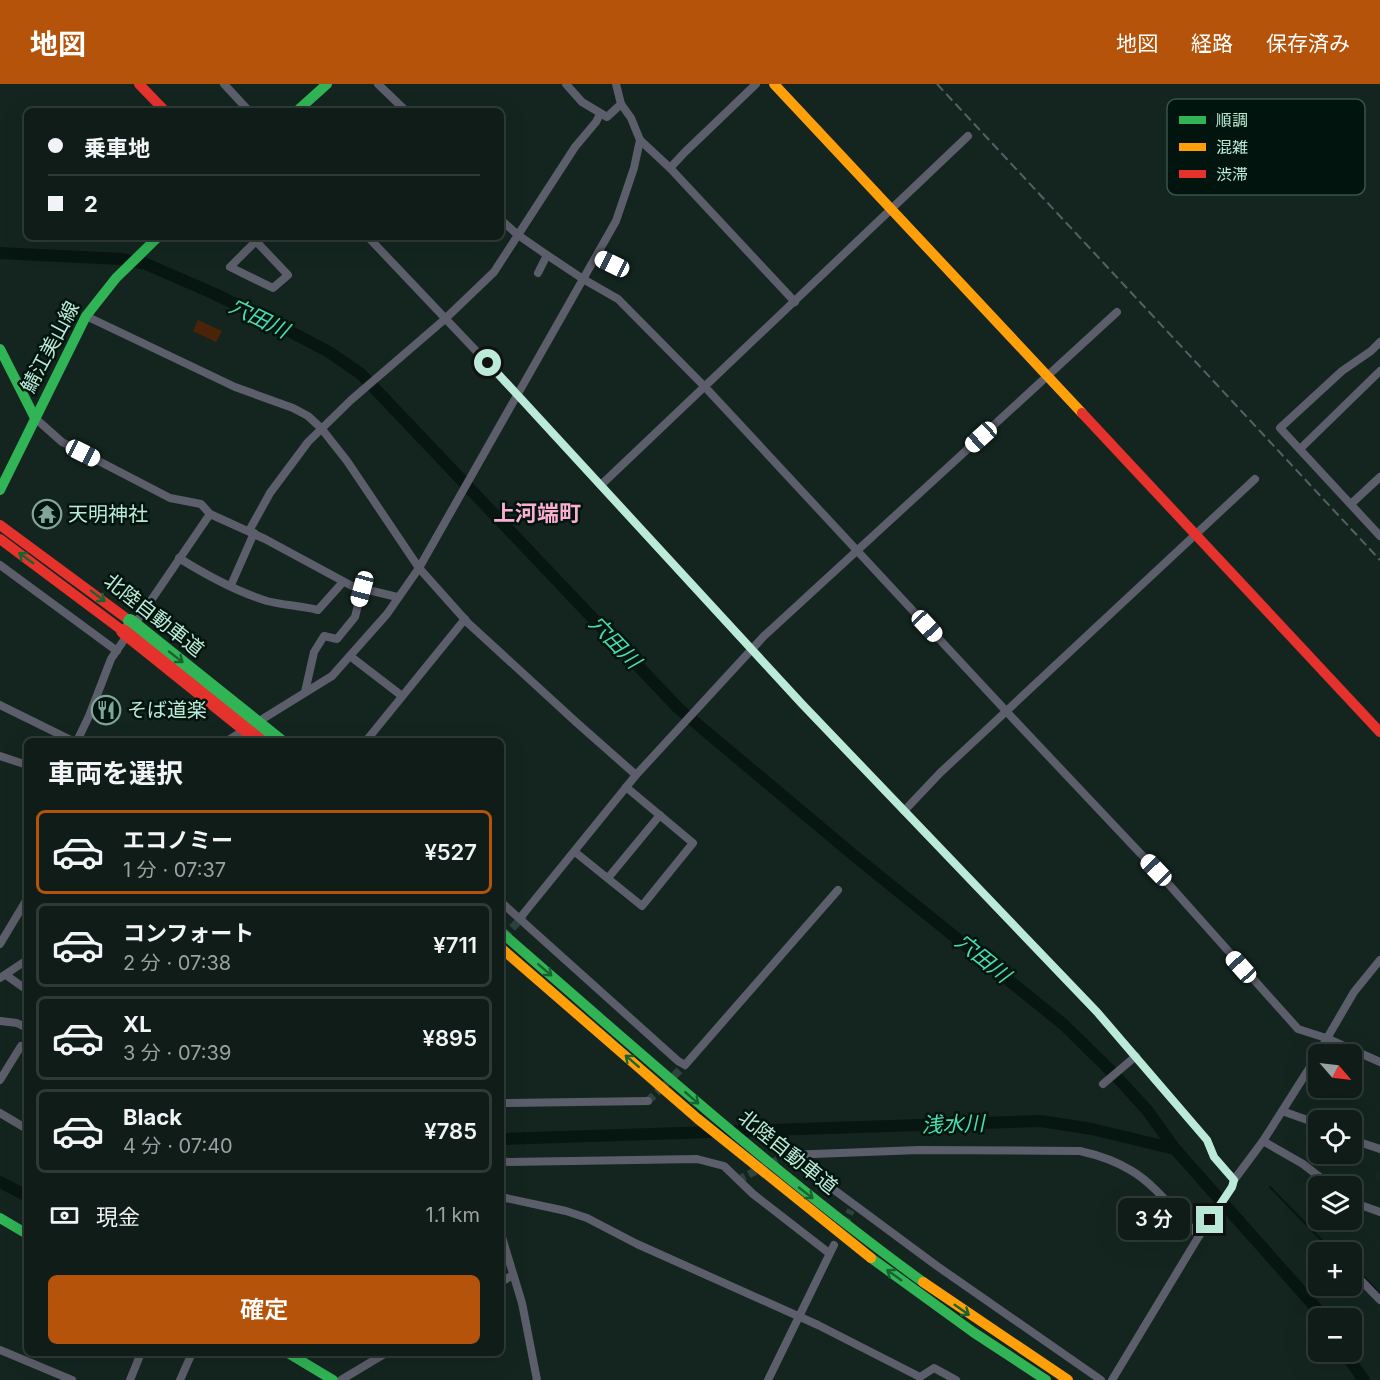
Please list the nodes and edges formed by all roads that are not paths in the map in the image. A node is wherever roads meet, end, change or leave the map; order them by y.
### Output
1 (139, 84) edge
2 (224, 84) edge
3 (327, 84) edge
4 (378, 84) edge
5 (566, 84) edge
6 (615, 84) edge
7 (756, 84) edge
8 (774, 84) edge
9 (621, 104) junction
10 (162, 108) edge
11 (246, 108) edge
12 (300, 108) edge
13 (403, 108) edge
14 (600, 114) junction
15 (968, 136) dead end
16 (640, 140) junction
17 (670, 168) junction
18 (890, 208) junction
19 (504, 223) edge
20 (518, 236) junction
21 (155, 240) edge
22 (253, 240) edge
23 (255, 240) edge
24 (371, 240) edge
25 (547, 255) junction
26 (597, 256) junction
27 (612, 264) dead end
28 (538, 273) dead end
29 (583, 279) junction
30 (795, 302) junction
31 (1117, 312) dead end
32 (86, 316) junction
33 (445, 319) junction
34 (1380, 342) edge
35 (0, 349) edge
36 (1380, 371) edge
37 (1048, 376) junction
38 (705, 387) junction
39 (516, 393) junction
40 (35, 418) junction
41 (321, 428) junction
42 (1300, 449) junction
43 (1380, 477) edge
44 (1254, 479) dead end
45 (601, 485) junction
46 (0, 490) edge
47 (1351, 504) junction
48 (210, 514) junction
49 (0, 522) edge
50 (252, 532) junction
51 (1196, 535) junction
52 (1380, 536) edge
53 (0, 539) edge
54 (856, 550) junction
55 (178, 558) junction
56 (0, 565) edge
57 (419, 568) junction
58 (343, 582) junction
59 (231, 585) junction
60 (362, 589) junction
61 (397, 597) junction
62 (465, 619) junction
63 (127, 626) junction
64 (752, 650) junction
65 (117, 651) junction
66 (350, 656) junction
67 (305, 692) junction
68 (402, 696) junction
69 (0, 705) edge
70 (1006, 712) junction
71 (1380, 732) edge
72 (69, 738) edge
73 (77, 738) edge
74 (232, 738) edge
75 (257, 738) edge
76 (276, 738) edge
77 (368, 738) edge
78 (0, 756) edge
79 (24, 764) edge
80 (636, 775) junction
81 (626, 786) junction
82 (904, 811) junction
83 (660, 815) junction
84 (575, 852) junction
85 (608, 878) junction
86 (838, 890) dead end
87 (24, 904) edge
88 (504, 905) edge
89 (527, 911) dead end
90 (520, 918) junction
91 (504, 935) edge
92 (0, 944) edge
93 (504, 951) edge
94 (1380, 960) edge
95 (24, 962) edge
96 (3, 976) edge
97 (24, 988) edge
98 (0, 1022) edge
99 (24, 1026) edge
100 (1326, 1038) junction
101 (24, 1048) edge
102 (1135, 1057) junction
103 (1380, 1062) edge
104 (4, 1065) edge
105 (0, 1080) edge
106 (1103, 1084) dead end
107 (648, 1101) tunnel mouth
108 (504, 1103) edge
109 (1282, 1111) junction
110 (0, 1113) edge
111 (1308, 1120) edge
112 (24, 1126) edge
113 (1263, 1141) junction
114 (1362, 1143) edge
115 (1380, 1149) edge
116 (504, 1162) edge
117 (1318, 1176) edge
118 (1233, 1184) junction
119 (504, 1198) edge
120 (1362, 1206) edge
121 (1380, 1212) edge
122 (0, 1218) edge
123 (24, 1232) edge
124 (1199, 1236) junction
125 (504, 1244) edge
126 (834, 1245) dead end
127 (828, 1252) junction
128 (513, 1275) junction
129 (504, 1280) edge
130 (1362, 1281) edge
131 (1380, 1300) edge
132 (799, 1316) junction
133 (0, 1350) edge
134 (140, 1356) edge
135 (191, 1356) edge
136 (293, 1356) edge
137 (381, 1356) edge
138 (72, 1380) edge
139 (130, 1380) edge
140 (180, 1380) edge
141 (333, 1380) edge
142 (341, 1380) edge
143 (537, 1380) edge
144 (768, 1380) edge
145 (956, 1380) edge
146 (1046, 1380) edge
147 (1068, 1380) edge
148 (1101, 1380) edge
149 (1112, 1380) edge

1 - 10 main road
2 - 11 street
3 - 12 main road
4 - 13 street
5 - 14 street
6 - 9 street
7 - 17 street
8 - 18 main road
9 - 14 street
9 - 16 street
14 - 20 street
15 - 18 street
16 - 17 street
16 - 26 street
17 - 30 street
18 - 30 street
18 - 37 main road
19 - 20 street
20 - 25 street
20 - 33 street
21 - 32 main road, 鯖江美山線
22 - 23 street
24 - 33 street
25 - 28 street
25 - 29 street
26 - 27 street
26 - 29 street
29 - 38 street
29 - 39 street
30 - 38 street
31 - 37 street
32 - 40 main road, 鯖江美山線
32 - 41 street
33 - 39 street
33 - 41 street
34 - 42 street
35 - 40 main road
36 - 42 street
37 - 51 main road
37 - 54 street
38 - 45 street
38 - 54 street
39 - 45 street
39 - 57 street
40 - 46 main road, 鯖江美山線
40 - 48 street
41 - 50 street
41 - 57 street
42 - 47 street
43 - 47 street
44 - 51 street
45 - 64 street
47 - 52 street
48 - 50 street
48 - 55 street
49 -> 63 main road, 北陸自動車道
50 - 58 street
50 - 59 street
51 - 70 street
51 - 71 main road
63 -> 53 main road, 北陸自動車道
54 - 64 street
54 - 70 street
55 - 59 street
55 - 65 street
56 - 65 street
57 - 61 street
57 - 62 street
58 - 59 street
58 - 60 street
60 - 61 street
60 - 67 street
61 - 66 street
62 - 68 street
62 - 80 street
63 - 75 main road, 北陸自動車道, bridge
63 -> 76 main road, 北陸自動車道, bridge
64 - 80 street
64 - 82 street
65 - 73 street
66 - 67 street
66 - 68 street
67 - 74 street
68 - 77 street
69 - 72 street
70 - 82 street
70 - 100 street
78 - 79 street
80 - 81 street
81 - 83 street
81 - 84 street
82 - 102 street
83 - 85 street
83 - 85 street
84 - 85 street
84 - 90 street
86 - 90 street
87 - 92 street
88 - 90 street
89 - 90 street
91 -> 147 main road, 北陸自動車道
146 -> 93 main road, 北陸自動車道
94 - 100 street
95 - 96 street
96 - 97 street
98 - 99 street
100 - 103 street
100 - 109 street
101 - 104 street
102 - 106 street
102 - 118 street
104 - 105 street
107 - 108 street
109 - 111 street
109 - 113 street
110 - 112 street
113 - 117 street
113 - 118 street
114 - 115 street
116 - 127 street
118 - 124 street
119 - 132 street
120 - 121 street
122 - 123 main road
124 - 148 street
124 - 149 street
125 - 128 street
126 - 127 street
127 - 132 street
128 - 129 street
128 - 143 street
130 - 131 street
132 - 144 street
132 - 145 street
133 - 138 street
134 - 139 street
135 - 140 street
136 - 141 main road
137 - 142 street

